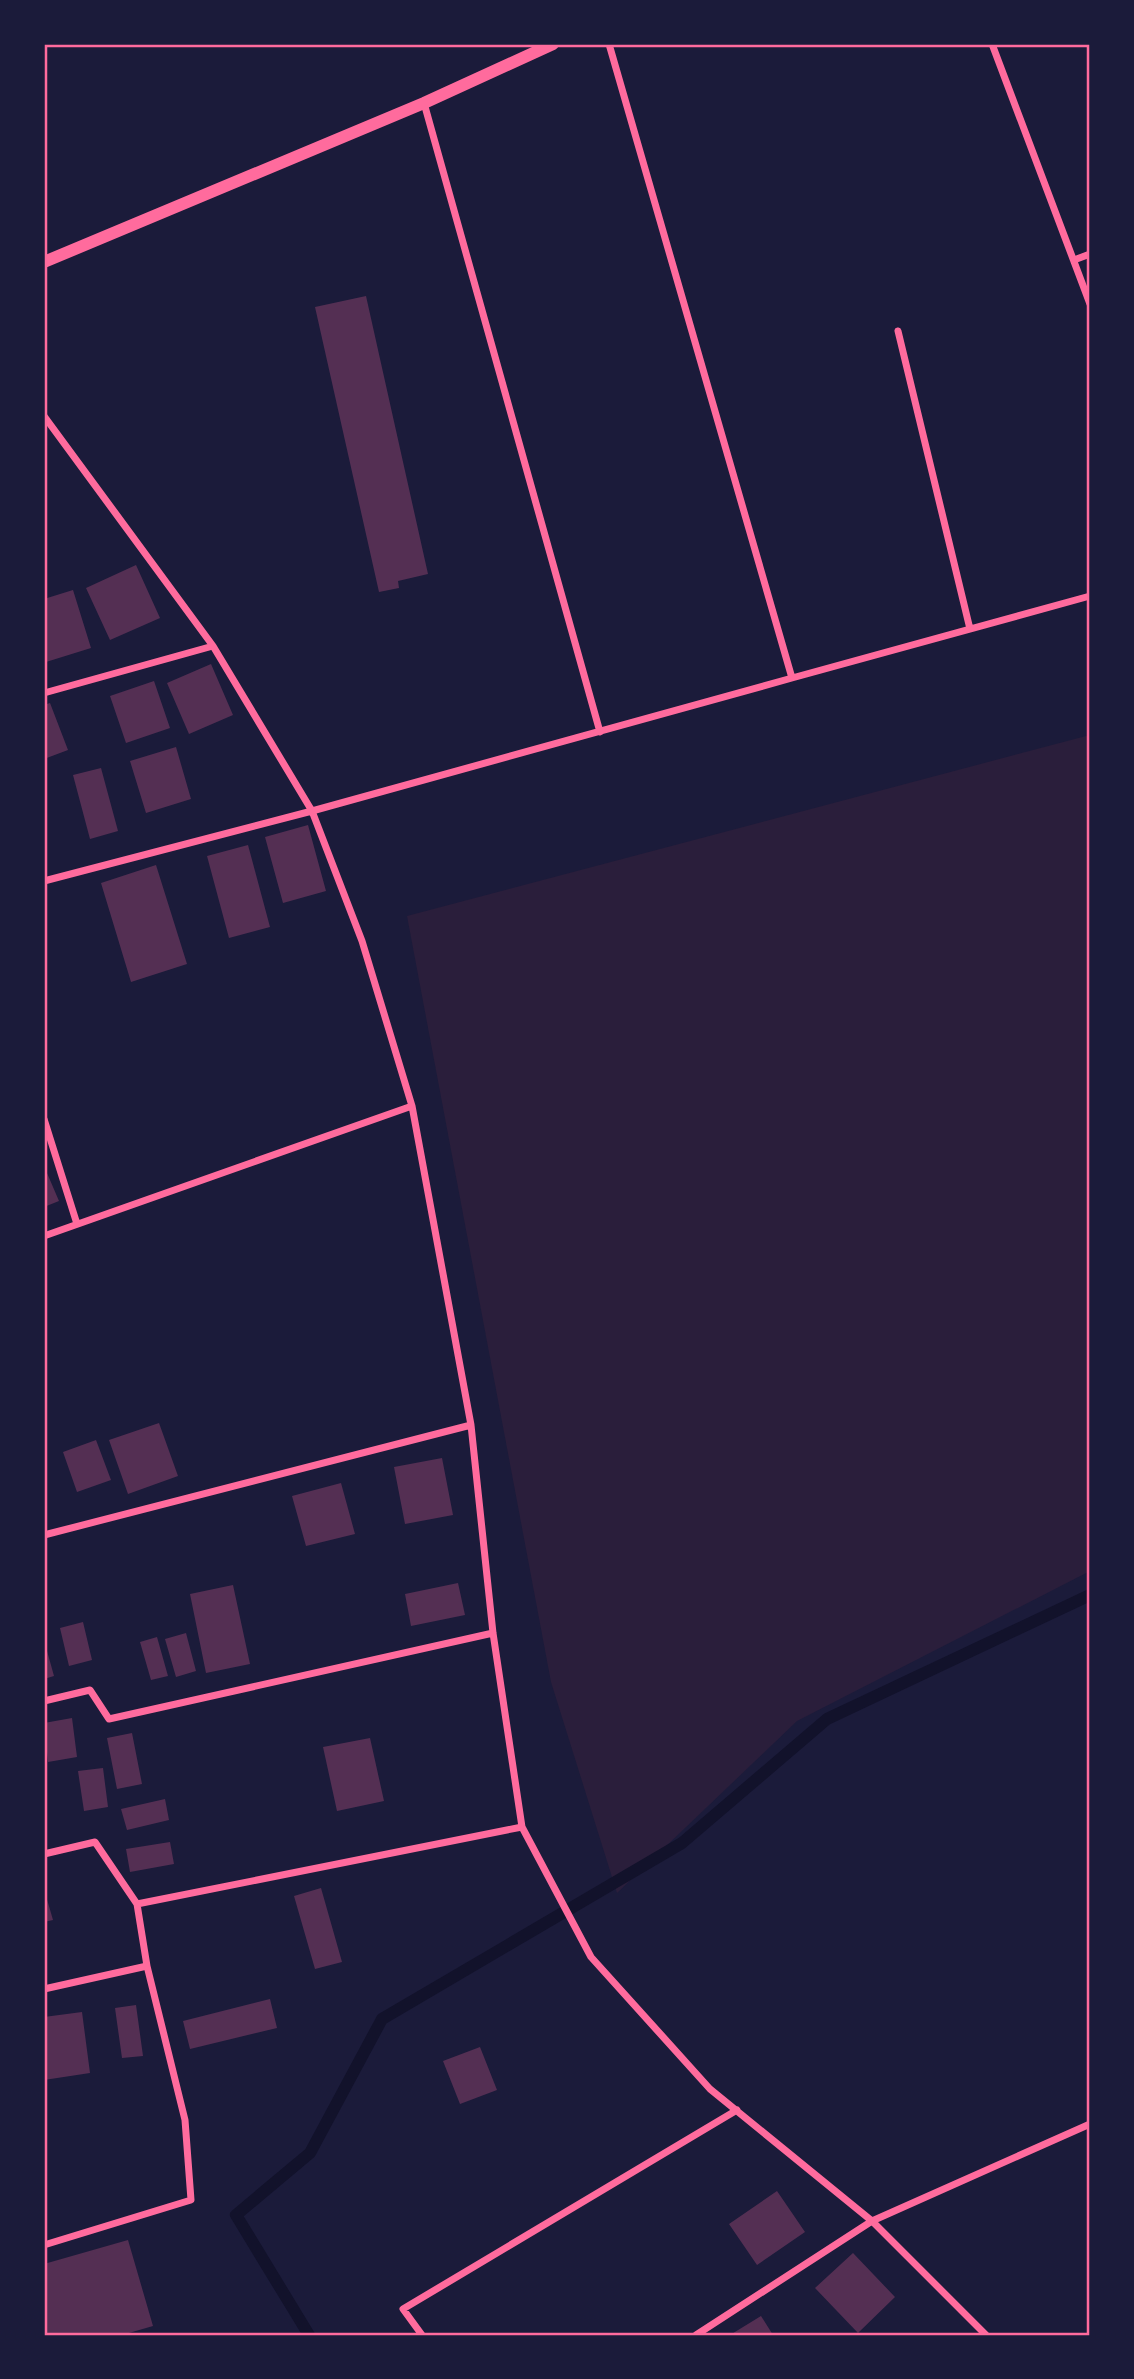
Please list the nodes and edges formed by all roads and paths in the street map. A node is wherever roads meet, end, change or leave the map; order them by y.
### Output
1 (553, 44) edge
2 (609, 44) edge
3 (992, 44) edge
4 (424, 103) junction
5 (1090, 254) edge
6 (1074, 260) junction
7 (44, 261) edge
8 (1090, 304) edge
9 (898, 331) dead end
10 (44, 416) edge
11 (1090, 596) edge
12 (970, 629) junction
13 (213, 646) junction
14 (792, 678) junction
15 (44, 693) edge
16 (600, 732) junction
17 (312, 811) junction
18 (44, 881) edge
19 (412, 1106) junction
20 (44, 1119) edge
21 (77, 1224) junction
22 (44, 1236) edge
23 (471, 1425) junction
24 (44, 1535) edge
25 (493, 1633) junction
26 (44, 1701) edge
27 (522, 1827) junction
28 (44, 1854) edge
29 (137, 1904) junction
30 (147, 1966) junction
31 (44, 1989) edge
32 (737, 2110) junction
33 (1090, 2124) edge
34 (872, 2221) junction
35 (44, 2245) edge
36 (422, 2335) edge
37 (696, 2335) edge
38 (986, 2335) edge

1 - 4 street
2 - 14 street
3 - 6 street
4 - 7 street
4 - 16 street
5 - 6 street
6 - 8 street
9 - 12 street
10 - 13 street
11 - 12 street
12 - 14 street
13 - 15 street
13 - 17 street
14 - 16 street
16 - 17 street
17 - 18 street
17 - 19 street
19 - 21 street
19 - 23 street
20 - 21 street
21 - 22 street
23 - 24 street
23 - 25 street
25 - 26 street
25 - 27 street
27 - 29 street
27 - 32 street
28 - 29 street
29 - 30 street
30 - 31 street
30 - 35 street
32 - 34 street
32 - 36 street
33 - 34 street
34 - 37 street
34 - 38 street

